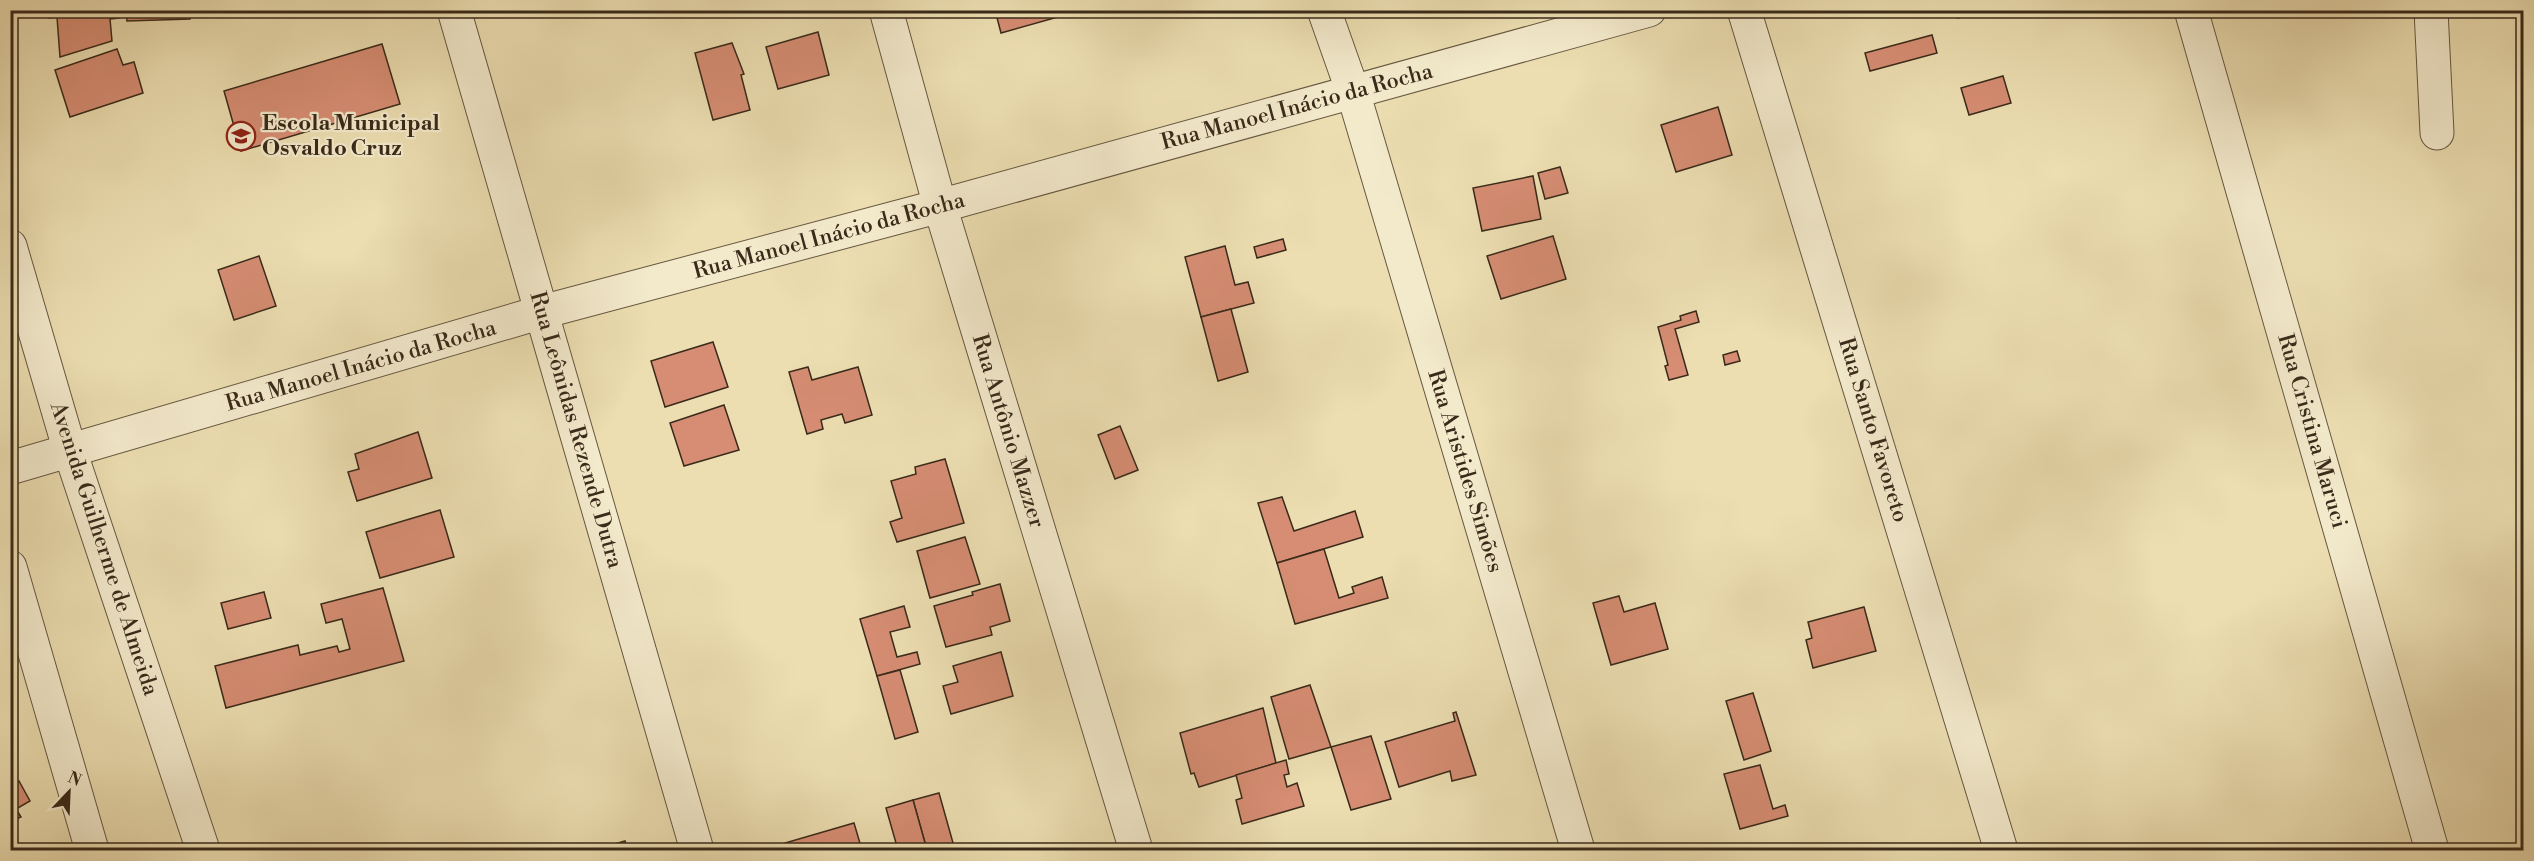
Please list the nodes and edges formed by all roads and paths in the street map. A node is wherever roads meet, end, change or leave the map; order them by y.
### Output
1 (454, 10) edge
2 (886, 10) edge
3 (1324, 10) edge
4 (1649, 10) edge
5 (1744, 10) edge
6 (2191, 10) edge
7 (2431, 10) edge
8 (1353, 92) junction
9 (2437, 133) dead end
10 (940, 206) junction
11 (10, 246) edge
12 (542, 312) junction
13 (70, 451) junction
14 (10, 468) edge
15 (10, 567) edge
16 (194, 848) edge
17 (92, 850) edge
18 (697, 850) edge
19 (1136, 850) edge
20 (1578, 850) edge
21 (2001, 850) edge
22 (2432, 850) edge

1 - 12 street, Rua Leônidas Rezende Dutra
2 - 10 street, Rua Antônio Mazzer
3 - 8 street, Rua Aristides Simões
4 - 8 street, Rua Manoel Inácio da Rocha
5 - 21 street, Rua Santo Favoreto
6 - 22 street, Rua Cristina Maruci
7 - 9 street
8 - 10 street, Rua Manoel Inácio da Rocha
8 - 20 street, Rua Aristides Simões
10 - 12 street, Rua Manoel Inácio da Rocha
10 - 19 street, Rua Antônio Mazzer
11 - 13 street, Avenida Guilherme de Almeida
12 - 13 street, Rua Manoel Inácio da Rocha
12 - 18 street, Rua Leônidas Rezende Dutra
13 - 14 street, Rua Manoel Inácio da Rocha
13 - 16 street, Avenida Guilherme de Almeida
15 - 17 street

